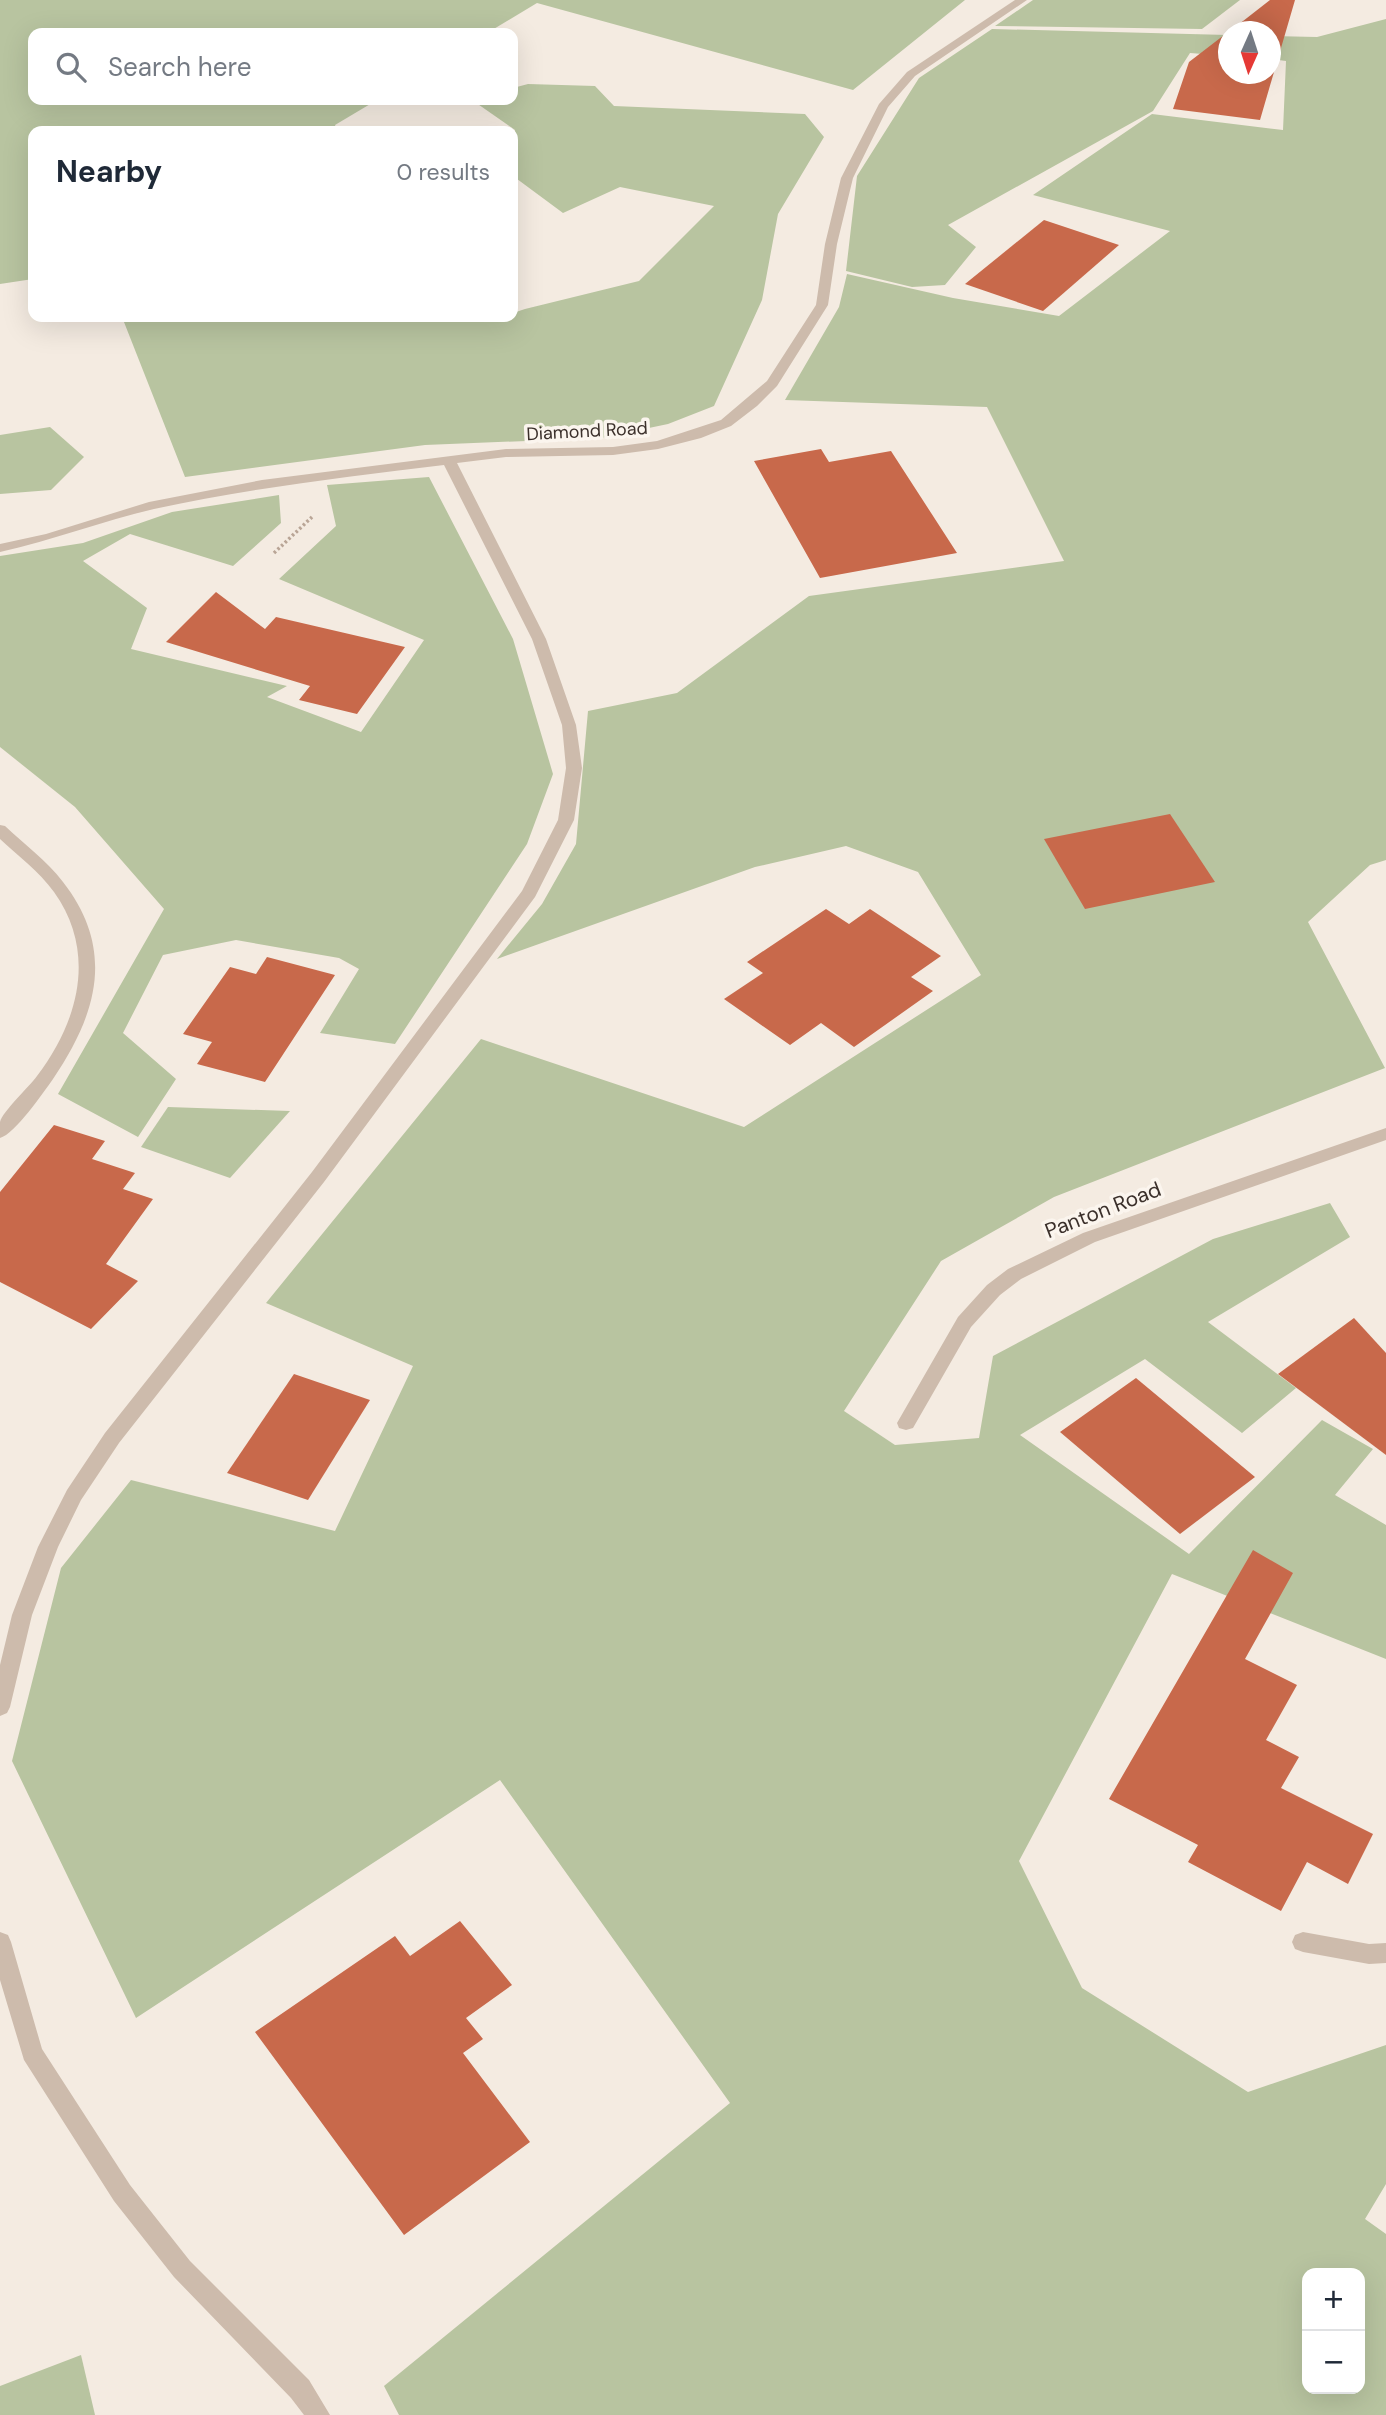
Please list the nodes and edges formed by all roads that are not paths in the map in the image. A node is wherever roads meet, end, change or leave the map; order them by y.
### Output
1 (1022, 0) edge
2 (448, 459) junction
3 (0, 548) edge
4 (0, 830) edge
5 (0, 1132) edge
6 (1386, 1134) edge
7 (906, 1423) dead end
8 (0, 1707) edge
9 (0, 1942) edge
10 (1303, 1942) dead end
11 (1386, 1953) edge
12 (318, 2415) edge

1 - 2 street, Diamond Road
2 - 3 street, Diamond Road
2 - 8 street
4 - 5 street
6 - 7 street, Panton Road
9 - 12 street
10 - 11 street

